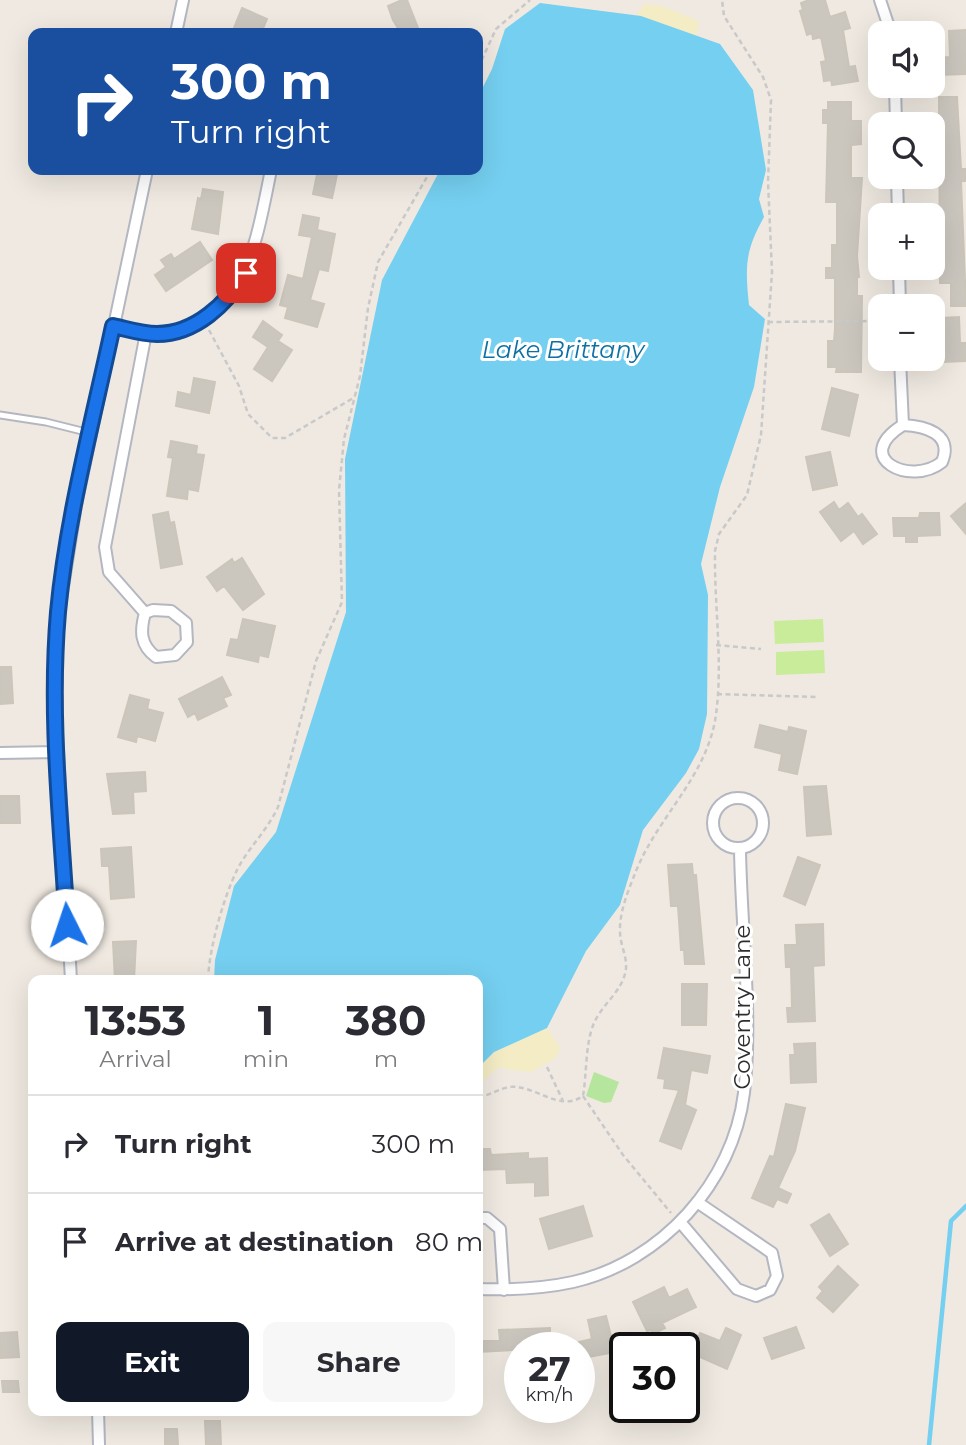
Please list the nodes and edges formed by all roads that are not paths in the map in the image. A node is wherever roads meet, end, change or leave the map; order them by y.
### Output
1 (183, 0) edge
2 (880, 0) edge
3 (887, 21) edge
4 (177, 28) edge
5 (146, 175) edge
6 (270, 175) edge
7 (113, 326) junction
8 (146, 333) junction
9 (900, 371) edge
10 (0, 415) edge
11 (902, 425) junction
12 (90, 433) junction
13 (145, 613) junction
14 (57, 752) junction
15 (0, 753) edge
16 (740, 849) junction
17 (71, 975) edge
18 (697, 1202) junction
19 (483, 1218) edge
20 (681, 1223) junction
21 (483, 1289) edge
22 (504, 1290) junction
23 (98, 1416) edge
24 (99, 1445) edge

1 - 4 street
2 - 3 street
5 - 7 street
6 - 8 street
7 - 8 street
7 - 12 street
8 - 13 street
9 - 11 street
10 - 12 lane
11 - 11 street
12 - 14 street
13 - 13 street
14 - 15 street
14 - 17 street
16 - 16 street
16 - 18 street, Coventry Lane
18 - 20 street, Coventry Lane
18 - 20 street
19 - 22 street
20 - 22 street, Coventry Lane
21 - 22 street, Coventry Lane
23 - 24 street

